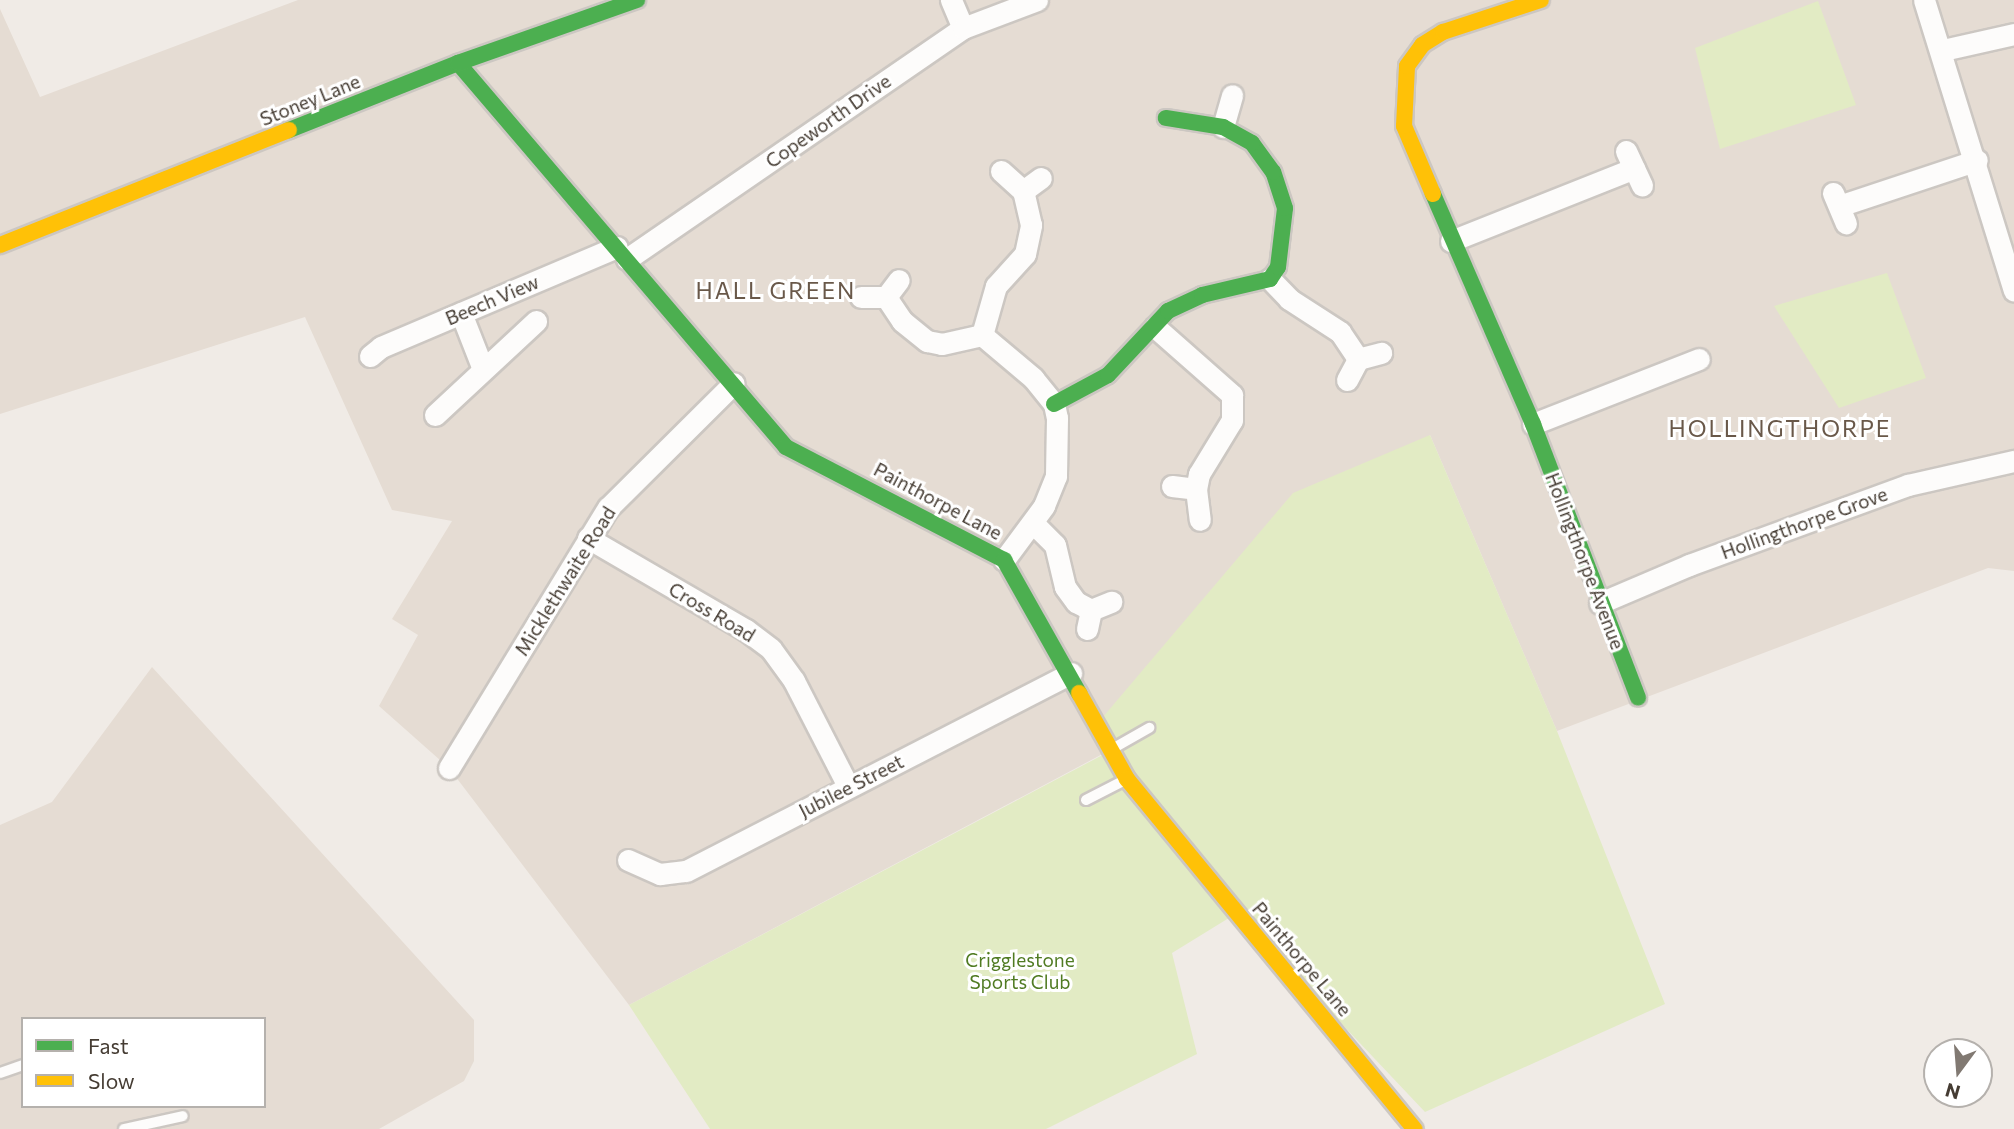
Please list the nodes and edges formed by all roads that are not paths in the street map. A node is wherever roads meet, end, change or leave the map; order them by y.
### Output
1 (637, 0) edge
2 (951, 0) edge
3 (1037, 0) edge
4 (1541, 0) edge
5 (1924, 0) edge
6 (963, 28) junction
7 (2014, 34) edge
8 (1943, 50) junction
9 (458, 63) junction
10 (1232, 95) dead end
11 (1166, 118) dead end
12 (1223, 127) junction
13 (1977, 160) junction
14 (1634, 168) dead end
15 (1001, 171) dead end
16 (1041, 178) dead end
17 (1023, 191) junction
18 (1840, 207) dead end
19 (1451, 241) junction
20 (0, 245) edge
21 (622, 253) junction
22 (1270, 279) junction
23 (2014, 290) edge
24 (861, 297) dead end
25 (461, 313) junction
26 (536, 321) dead end
27 (1156, 327) junction
28 (982, 335) junction
29 (1381, 353) dead end
30 (370, 356) dead end
31 (1703, 357) dead end
32 (1358, 359) junction
33 (483, 369) junction
34 (1347, 380) dead end
35 (734, 383) junction
36 (1054, 404) junction
37 (435, 415) dead end
38 (1533, 424) junction
39 (2014, 461) edge
40 (1172, 486) dead end
41 (1196, 489) junction
42 (1200, 520) dead end
43 (1033, 523) junction
44 (588, 538) junction
45 (1004, 560) junction
46 (1601, 603) junction
47 (1096, 613) dead end
48 (1070, 673) junction
49 (1638, 698) dead end
50 (1149, 728) dead end
51 (1112, 750) junction
52 (449, 768) dead end
53 (1127, 779) junction
54 (849, 786) junction
55 (1086, 800) dead end
56 (628, 860) dead end
57 (21, 1066) edge
58 (0, 1073) edge
59 (183, 1116) dead end
60 (124, 1129) edge
61 (1415, 1129) edge

1 - 9 street, Stoney Lane
2 - 6 street
3 - 6 street, Copeworth Drive
4 - 19 street, Hollingthorpe Avenue
5 - 8 street
6 - 21 street, Copeworth Drive
7 - 8 street
8 - 13 street
9 - 20 street, Stoney Lane
9 - 21 street, Painthorpe Lane
10 - 12 street
11 - 12 street
12 - 22 street
13 - 18 street
13 - 23 street
14 - 19 street
15 - 17 street
16 - 17 street
17 - 28 street
19 - 38 street, Hollingthorpe Avenue
21 - 25 street, Beech View
21 - 35 street, Painthorpe Lane
22 - 27 street
22 - 32 street
24 - 28 street
25 - 30 street, Beech View
25 - 33 street
26 - 33 street
27 - 36 street
27 - 41 street
28 - 36 street
29 - 32 street
31 - 38 street
32 - 34 street
33 - 37 street
35 - 44 street, Micklethwaite Road
35 - 45 street, Painthorpe Lane
36 - 43 street
38 - 46 street, Hollingthorpe Avenue
39 - 46 street, Hollingthorpe Grove
40 - 41 street
41 - 42 street
43 - 45 street
43 - 47 street
44 - 52 street, Micklethwaite Road
44 - 54 street, Cross Road
45 - 48 street, Painthorpe Lane
46 - 49 street, Hollingthorpe Avenue
48 - 51 street, Painthorpe Lane
48 - 54 street, Jubilee Street
50 - 51 lane
51 - 53 street, Painthorpe Lane
53 - 55 lane
53 - 61 street, Painthorpe Lane
54 - 56 street, Jubilee Street
57 - 58 lane
59 - 60 lane

